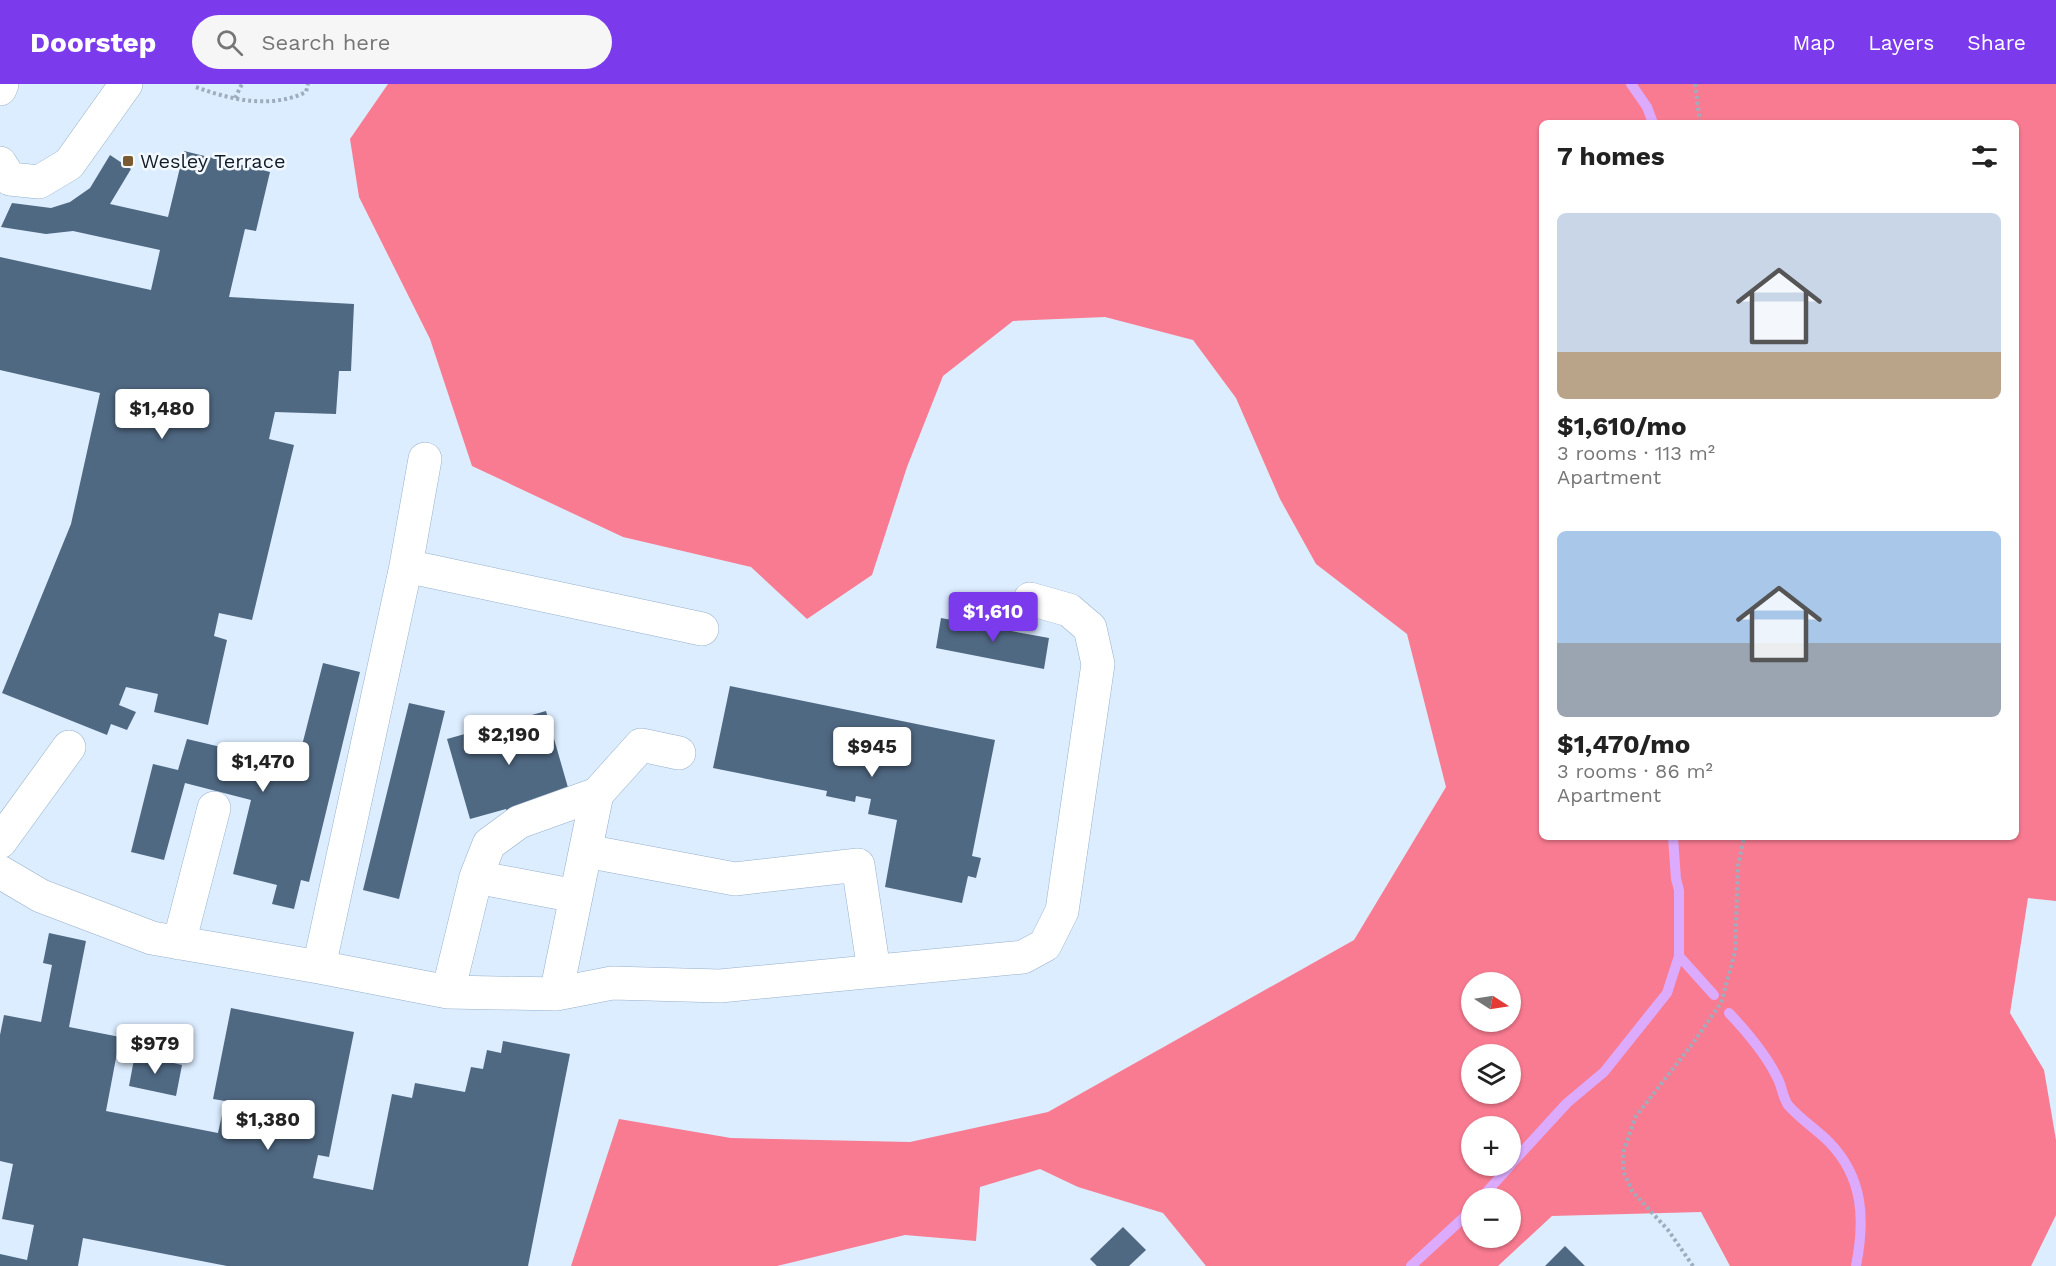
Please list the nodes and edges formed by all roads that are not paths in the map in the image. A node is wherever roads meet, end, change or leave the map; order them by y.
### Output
1 (2, 84) edge
2 (126, 84) edge
3 (0, 89) edge
4 (0, 163) edge
5 (425, 459) dead end
6 (406, 566) junction
7 (1030, 599) dead end
8 (702, 629) dead end
9 (69, 747) dead end
10 (679, 753) dead end
11 (597, 795) junction
12 (214, 808) dead end
13 (0, 842) edge
14 (586, 851) junction
15 (0, 872) edge
16 (476, 877) junction
17 (576, 896) junction
18 (179, 943) junction
19 (319, 967) junction
20 (874, 971) junction
21 (448, 992) junction
22 (556, 994) junction

1 - 3 lane
2 - 4 lane
5 - 6 lane
6 - 8 lane
6 - 19 lane
7 - 20 lane
9 - 13 lane
10 - 11 lane
11 - 14 lane
11 - 16 lane
12 - 18 lane
14 - 17 lane
14 - 20 lane
15 - 18 lane
16 - 17 lane
16 - 21 lane
17 - 22 lane
18 - 19 lane
19 - 21 lane
20 - 22 lane
21 - 22 lane

